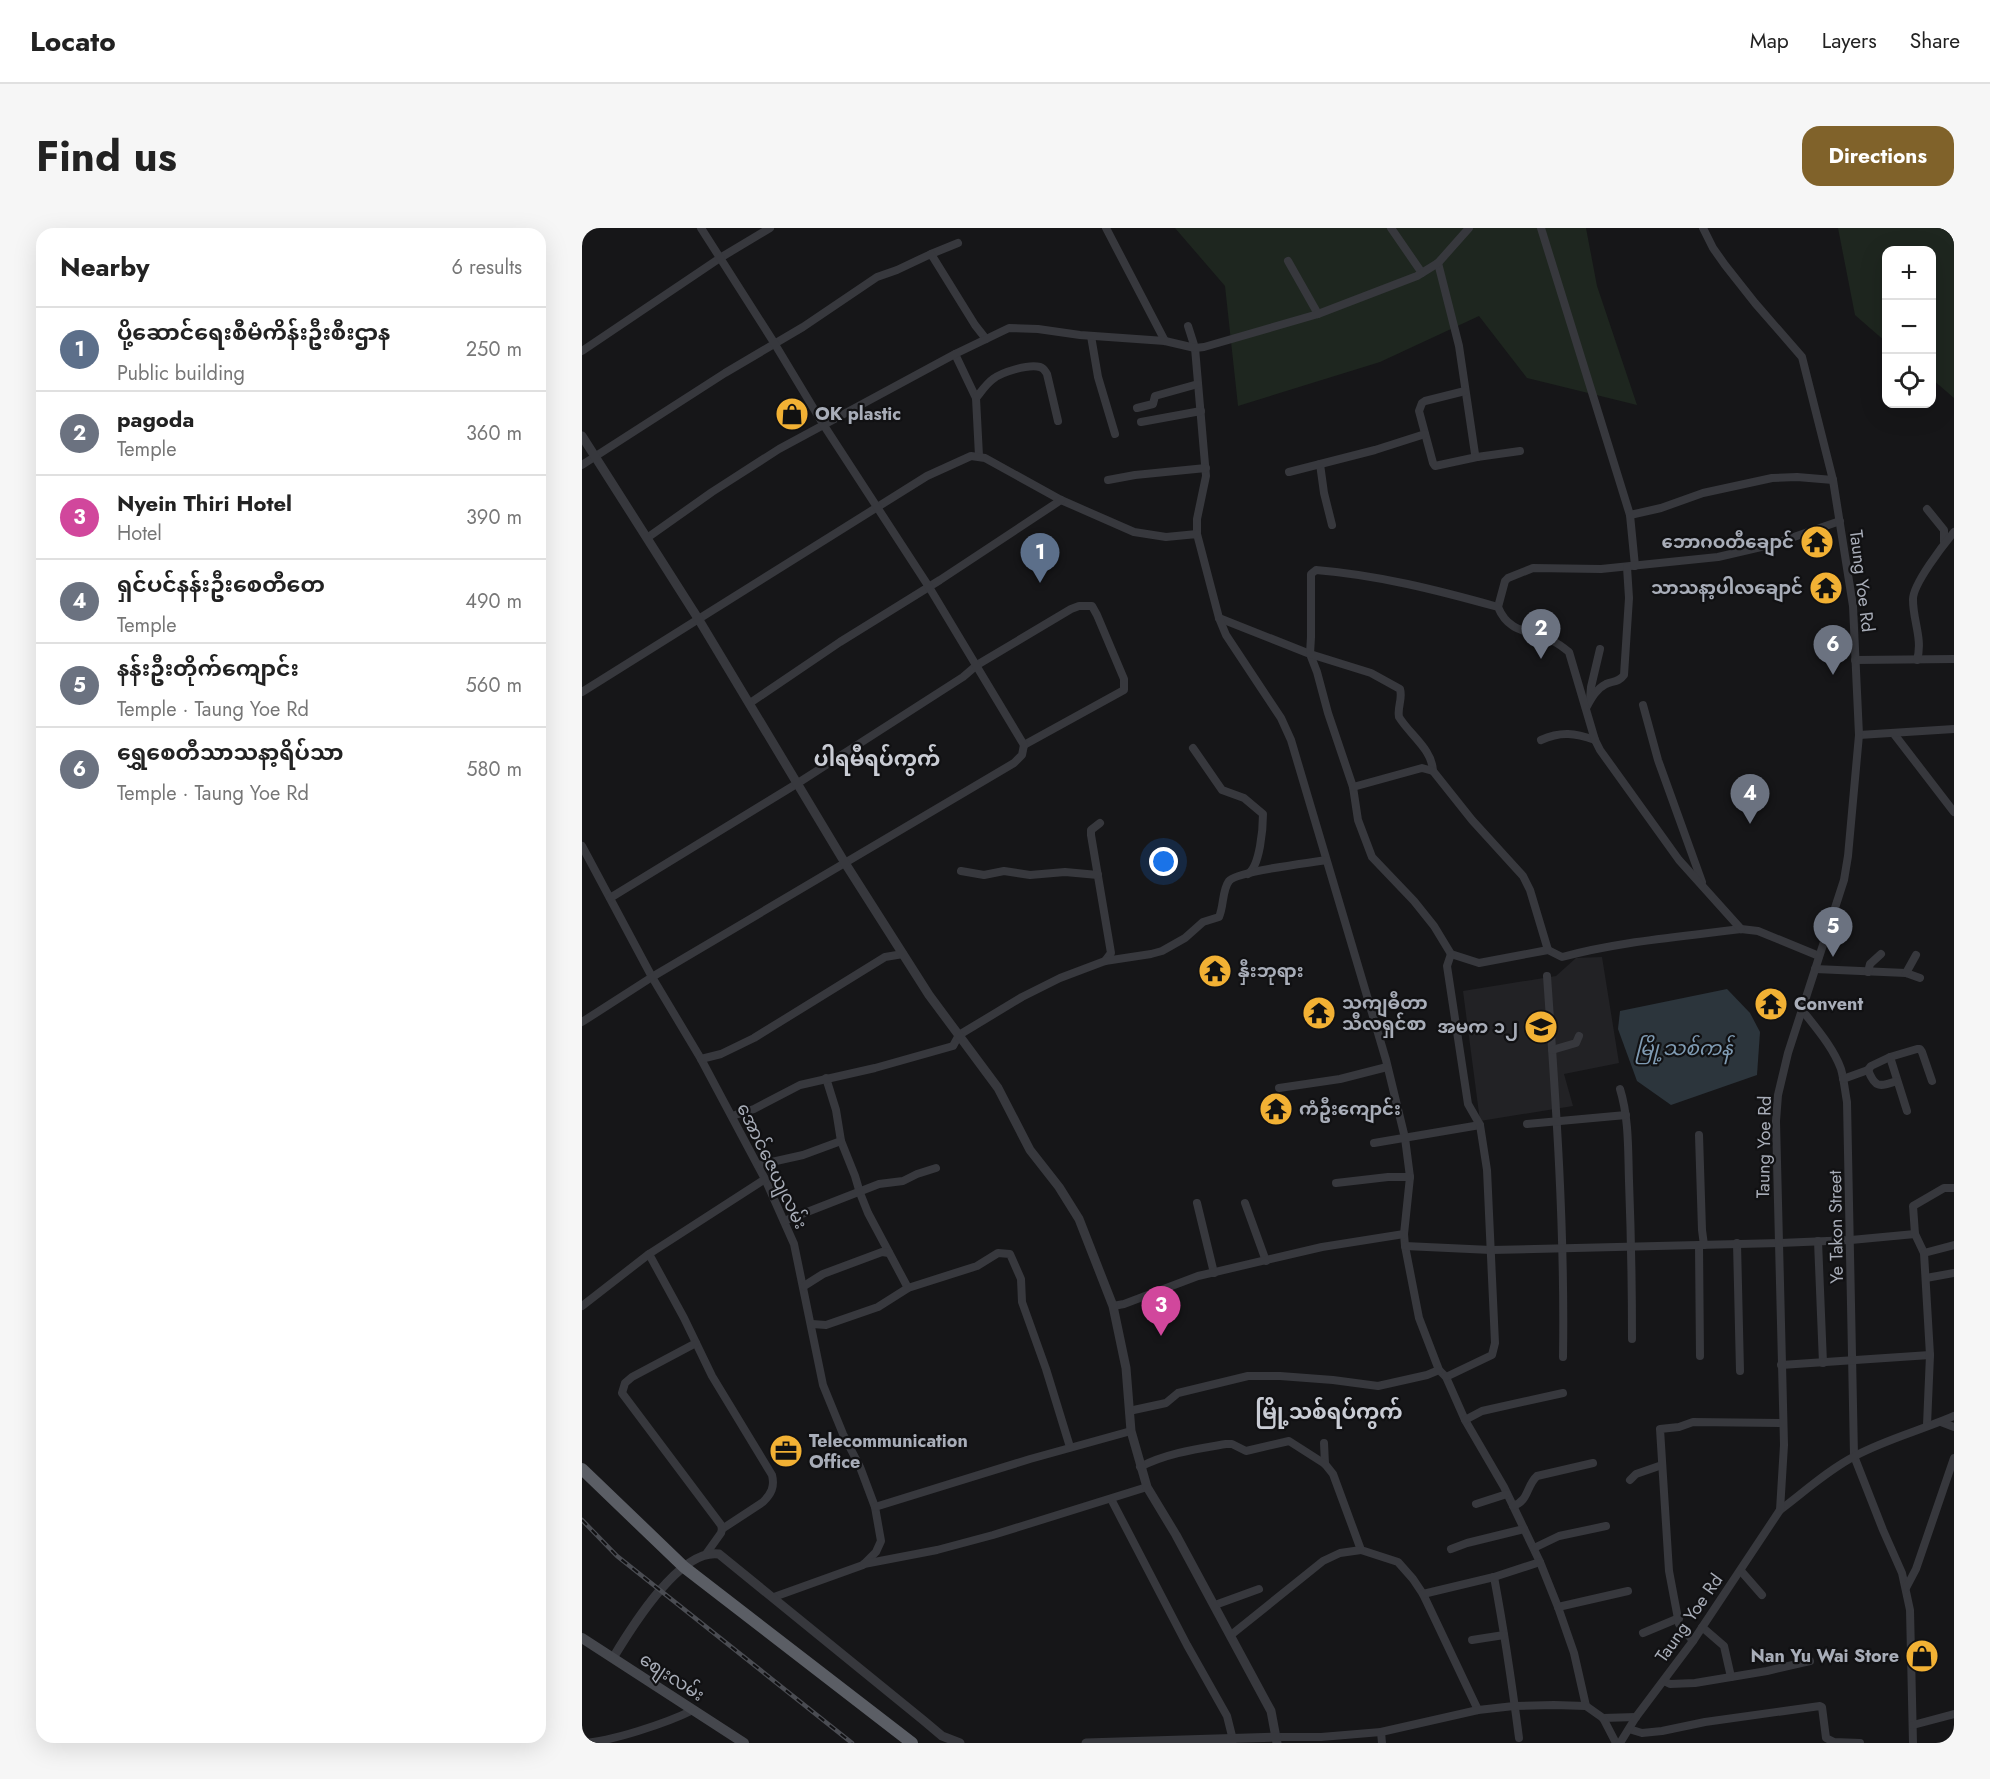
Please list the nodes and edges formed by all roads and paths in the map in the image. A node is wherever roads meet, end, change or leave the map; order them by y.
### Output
1 (700, 228) edge
2 (770, 228) edge
3 (1106, 228) edge
4 (1391, 228) edge
5 (1469, 228) edge
6 (1541, 228) edge
7 (1703, 228) edge
8 (958, 243) dead end
9 (931, 254) junction
10 (720, 258) junction
11 (1288, 261) dead end
12 (1438, 264) junction
13 (1422, 273) junction
14 (1318, 314) junction
15 (1188, 326) dead end
16 (1091, 336) junction
17 (986, 339) junction
18 (1165, 341) junction
19 (775, 344) junction
20 (1195, 348) junction
21 (582, 351) edge
22 (955, 354) junction
23 (1198, 384) junction
24 (1465, 391) junction
25 (976, 398) junction
26 (1137, 408) dead end
27 (1201, 411) junction
28 (1058, 421) dead end
29 (1141, 422) dead end
30 (823, 424) junction
31 (1115, 434) dead end
32 (1425, 434) junction
33 (582, 436) edge
34 (1520, 452) dead end
35 (979, 456) junction
36 (595, 457) junction
37 (1477, 458) junction
38 (1320, 464) junction
39 (582, 465) edge
40 (1206, 468) junction
41 (1289, 472) dead end
42 (1108, 480) dead end
43 (1833, 480) junction
44 (1061, 500) junction
45 (877, 507) junction
46 (1927, 509) dead end
47 (1630, 515) junction
48 (1840, 521) junction
49 (1332, 525) dead end
50 (1954, 532) edge
51 (1197, 534) junction
52 (646, 538) junction
53 (1944, 544) junction
54 (1631, 566) junction
55 (929, 586) junction
56 (1498, 607) junction
57 (1219, 618) junction
58 (699, 620) junction
59 (1600, 649) dead end
60 (1310, 654) junction
61 (1954, 659) edge
62 (1855, 660) junction
63 (1917, 660) junction
64 (977, 665) junction
65 (582, 692) edge
66 (750, 703) junction
67 (1588, 704) junction
68 (1643, 705) dead end
69 (1954, 729) edge
70 (1894, 734) junction
71 (1859, 735) junction
72 (1541, 740) dead end
73 (1595, 740) junction
74 (1024, 745) junction
75 (1192, 748) dead end
76 (1434, 771) junction
77 (798, 783) junction
78 (1353, 787) junction
79 (1954, 812) edge
80 (1100, 823) dead end
81 (582, 846) edge
82 (1326, 860) junction
83 (845, 863) junction
84 (961, 871) dead end
85 (1248, 874) junction
86 (1098, 875) junction
87 (1706, 892) junction
88 (610, 898) junction
89 (1741, 930) junction
90 (1548, 950) junction
91 (903, 954) junction
92 (1451, 954) junction
93 (1881, 954) dead end
94 (1916, 955) dead end
95 (1818, 956) junction
96 (1105, 961) junction
97 (1815, 969) junction
98 (1868, 972) junction
99 (1906, 973) junction
100 (1547, 976) dead end
101 (652, 978) junction
102 (1920, 978) dead end
103 (1802, 1010) junction
104 (582, 1022) edge
105 (958, 1035) junction
106 (1579, 1036) dead end
107 (1552, 1050) junction
108 (1890, 1057) junction
109 (701, 1059) junction
110 (1388, 1067) junction
111 (1868, 1070) junction
112 (826, 1078) junction
113 (1843, 1079) junction
114 (1932, 1081) dead end
115 (1896, 1082) junction
116 (1279, 1088) dead end
117 (1620, 1089) dead end
118 (1907, 1110) dead end
119 (1626, 1114) junction
120 (732, 1116) junction
121 (1558, 1122) junction
122 (1527, 1124) dead end
123 (1480, 1125) junction
124 (1698, 1136) dead end
125 (1405, 1138) junction
126 (841, 1141) junction
127 (1374, 1143) dead end
128 (758, 1165) junction
129 (936, 1168) dead end
130 (1410, 1177) junction
131 (765, 1179) junction
132 (1336, 1183) dead end
133 (1954, 1188) edge
134 (860, 1193) junction
135 (1197, 1203) dead end
136 (1245, 1203) dead end
137 (784, 1221) junction
138 (1404, 1233) junction
139 (1915, 1234) junction
140 (1851, 1240) junction
141 (1818, 1241) junction
142 (1780, 1243) junction
143 (1737, 1244) junction
144 (1702, 1245) junction
145 (1954, 1245) edge
146 (1405, 1246) junction
147 (1632, 1247) junction
148 (1563, 1248) junction
149 (1491, 1250) junction
150 (889, 1253) junction
151 (1924, 1253) junction
152 (649, 1254) junction
153 (1266, 1261) junction
154 (1214, 1273) junction
155 (1954, 1273) edge
156 (1926, 1278) junction
157 (804, 1286) junction
158 (908, 1288) junction
159 (582, 1306) edge
160 (1113, 1306) junction
161 (812, 1324) junction
162 (1632, 1339) dead end
163 (696, 1343) junction
164 (1930, 1355) junction
165 (1700, 1356) dead end
166 (1563, 1357) dead end
167 (1854, 1361) junction
168 (1823, 1363) junction
169 (1781, 1365) junction
170 (1439, 1370) junction
171 (1740, 1371) dead end
172 (1446, 1377) junction
173 (1563, 1394) dead end
174 (1130, 1411) junction
175 (1954, 1416) edge
176 (1465, 1420) junction
177 (1941, 1422) junction
178 (1782, 1423) junction
179 (1927, 1425) junction
180 (1954, 1427) edge
181 (1131, 1431) junction
182 (1324, 1443) dead end
183 (1070, 1447) junction
184 (1854, 1456) junction
185 (1954, 1458) edge
186 (1593, 1463) dead end
187 (1326, 1464) junction
188 (1662, 1465) junction
189 (1140, 1467) junction
190 (582, 1469) edge
191 (1630, 1479) dead end
192 (1147, 1487) junction
193 (1507, 1494) junction
194 (1111, 1498) junction
195 (1476, 1504) dead end
196 (1513, 1506) junction
197 (875, 1507) junction
198 (1780, 1510) junction
199 (1606, 1526) dead end
200 (722, 1529) junction
201 (1524, 1529) junction
202 (1533, 1548) junction
203 (1451, 1549) dead end
204 (1361, 1550) junction
205 (705, 1554) junction
206 (1540, 1562) junction
207 (863, 1565) junction
208 (684, 1567) junction
209 (1741, 1571) junction
210 (1494, 1577) junction
211 (1906, 1588) junction
212 (1259, 1589) dead end
213 (1628, 1591) dead end
214 (1423, 1593) junction
215 (1762, 1596) dead end
216 (774, 1597) junction
217 (1215, 1605) junction
218 (1558, 1607) junction
219 (1679, 1618) junction
220 (1702, 1627) junction
221 (1643, 1633) dead end
222 (1231, 1635) junction
223 (1504, 1635) junction
224 (582, 1638) edge
225 (1472, 1640) dead end
226 (1693, 1641) junction
227 (613, 1658) junction
228 (1810, 1661) dead end
229 (1731, 1677) junction
230 (1664, 1681) junction
231 (1514, 1706) junction
232 (1586, 1706) junction
233 (693, 1710) junction
234 (1478, 1710) junction
235 (1954, 1714) edge
236 (1636, 1717) junction
237 (1603, 1718) junction
238 (1913, 1725) junction
239 (1629, 1729) junction
240 (1381, 1732) junction
241 (1519, 1738) dead end
242 (1233, 1740) junction
243 (1277, 1740) edge
244 (1825, 1741) edge
245 (1179, 1742) edge
246 (582, 1743) edge
247 (744, 1743) edge
248 (912, 1743) edge
249 (960, 1743) edge
250 (1086, 1743) edge
251 (1382, 1743) edge
252 (1618, 1743) edge
253 (1860, 1743) edge
254 (1913, 1743) edge

1 - 10 street
2 - 10 street
3 - 18 street
4 - 13 street
5 - 12 street
6 - 47 street
7 - 43 street, Taung Yoe Rd
8 - 9 street
9 - 17 street
9 - 19 street
10 - 19 street
10 - 21 street
11 - 14 street
12 - 13 street
12 - 24 street
13 - 14 street
14 - 20 street
15 - 20 street
16 - 17 street
16 - 18 street
16 - 31 street
17 - 22 street
18 - 20 street
19 - 30 street
19 - 36 street
20 - 23 street
22 - 25 street
22 - 30 street
23 - 26 street
23 - 27 street
24 - 32 street
24 - 37 street
25 - 28 street
25 - 35 street
27 - 29 street
27 - 40 street
30 - 45 street
30 - 52 street
32 - 37 street
32 - 38 street
33 - 36 street
34 - 37 street
35 - 44 street
35 - 45 street
36 - 39 street
36 - 52 street
38 - 41 street
38 - 49 street
40 - 42 street
40 - 51 street
43 - 47 street
43 - 48 street, Taung Yoe Rd
44 - 51 street
44 - 55 street
45 - 55 street
45 - 58 street
46 - 53 street
47 - 54 street
48 - 54 street
48 - 62 street, Taung Yoe Rd
50 - 53 street
51 - 57 street
52 - 58 street
53 - 63 street
54 - 56 street
54 - 67 street
55 - 64 street
55 - 66 street
56 - 60 street
56 - 67 street
57 - 60 street
57 - 82 street
58 - 65 street
58 - 66 street
59 - 67 street
60 - 76 street
60 - 78 street
61 - 63 street
62 - 63 street
62 - 71 street, Taung Yoe Rd
64 - 74 street
64 - 74 street
64 - 77 street
66 - 77 street
67 - 73 street
68 - 87 street
69 - 70 street
70 - 71 street
70 - 79 street
71 - 95 street, Taung Yoe Rd
72 - 73 street
73 - 87 street
74 - 83 street
75 - 85 street
76 - 78 street
76 - 90 street
77 - 83 street
77 - 88 street
78 - 92 street
80 - 86 street
81 - 88 street, အောင်ဇေယျလမ်း
82 - 85 street
82 - 110 street
83 - 91 street
83 - 101 street
84 - 86 street
85 - 96 street
86 - 96 street
87 - 89 street
88 - 101 street, အောင်ဇေယျလမ်း
89 - 90 street
89 - 95 street
90 - 92 street
91 - 105 street
91 - 109 street
92 - 123 street
93 - 98 street
94 - 99 street
95 - 97 street, Taung Yoe Rd
96 - 105 street
97 - 98 street
97 - 103 street, Taung Yoe Rd
98 - 99 street
99 - 102 street
100 - 107 street
101 - 104 street
101 - 109 street, အောင်ဇေယျလမ်း
103 - 113 street, Ye Takon Street
103 - 142 street, Taung Yoe Rd
105 - 112 street
105 - 160 street
106 - 107 street
107 - 121 street
108 - 111 street
108 - 114 street
108 - 115 street
109 - 120 street, အောင်ဇေယျလမ်း
110 - 116 street
110 - 125 street
111 - 113 street
111 - 115 street
112 - 120 street
112 - 126 street
113 - 140 street, Ye Takon Street
115 - 118 street
117 - 119 street
119 - 121 street
119 - 147 street
120 - 128 street, အောင်ဇေယျလမ်း
121 - 122 street
121 - 148 street
123 - 125 street
123 - 149 street
124 - 144 street
125 - 127 street
125 - 130 street
126 - 128 street
126 - 134 street
128 - 131 street, အောင်ဇေယျလမ်း
129 - 134 street
130 - 132 street
130 - 138 street
131 - 137 street, အောင်ဇေယျလမ်း
131 - 152 street
133 - 139 street
134 - 137 street
134 - 150 street
135 - 154 street
136 - 153 street
137 - 157 street, အောင်ဇေယျလမ်း
138 - 146 street
138 - 153 street
139 - 140 street
139 - 151 street
140 - 141 street
140 - 167 street, Ye Takon Street
141 - 142 street
141 - 168 street
142 - 143 street
142 - 169 street, Taung Yoe Rd
143 - 144 street
143 - 171 street
144 - 147 street
144 - 165 street
145 - 151 street
146 - 149 street
146 - 170 street
147 - 148 street
147 - 162 street
148 - 149 street
148 - 166 street
149 - 172 street
150 - 157 street
150 - 158 street
151 - 156 street
152 - 159 street
152 - 163 street
153 - 154 street
154 - 160 street
155 - 156 street
156 - 164 street
157 - 161 street, အောင်ဇေယျလမ်း
158 - 161 street
158 - 183 street
160 - 174 street
161 - 197 street, အောင်ဇေယျလမ်း
163 - 200 street
163 - 200 street
164 - 167 street
164 - 179 street
167 - 168 street
167 - 184 street, Ye Takon Street
168 - 169 street
169 - 178 street, Taung Yoe Rd
170 - 172 street
170 - 174 street
172 - 176 street
173 - 176 street
174 - 181 street
175 - 177 street
176 - 193 street
177 - 179 street
177 - 180 street
178 - 188 street
178 - 198 street, Taung Yoe Rd
179 - 184 street
181 - 183 street
181 - 189 street
182 - 187 street
183 - 197 street
184 - 198 street
184 - 211 street
185 - 211 street
186 - 196 street
187 - 189 street
187 - 204 street
188 - 191 street
188 - 219 street
189 - 192 street
190 - 208 highway
192 - 194 street
192 - 217 street
193 - 195 street
193 - 196 street
194 - 207 street
194 - 242 street
196 - 201 street
197 - 207 street, အောင်ဇေယျလမ်း
198 - 209 street, Taung Yoe Rd
199 - 202 street
200 - 205 street
201 - 202 street
201 - 203 street
202 - 206 street
204 - 214 street
204 - 222 street
205 - 208 street
205 - 216 street
206 - 210 street
206 - 218 street
207 - 216 street
208 - 227 street
208 - 248 highway
209 - 215 street
209 - 220 street, Taung Yoe Rd
210 - 214 street
210 - 223 street
211 - 238 street
212 - 217 street
213 - 218 street
214 - 234 street
216 - 249 street
217 - 222 street
218 - 232 street
219 - 221 street
219 - 226 street
220 - 226 street, Taung Yoe Rd
220 - 229 street
222 - 243 street
223 - 225 street
223 - 231 street
224 - 227 main road, စျေးလမ်း
226 - 230 street, Taung Yoe Rd
227 - 233 main road, စျေးလမ်း
228 - 229 street
229 - 230 street
230 - 236 street, Taung Yoe Rd
231 - 232 street
231 - 234 street
231 - 241 street
232 - 237 street
233 - 246 street
233 - 247 main road, စျေးလမ်း
234 - 240 street
235 - 238 street
236 - 237 street
236 - 239 street, Taung Yoe Rd
237 - 252 street
238 - 254 street
239 - 244 street
239 - 252 street, Taung Yoe Rd
240 - 243 street
240 - 251 street
242 - 243 street
242 - 245 street
244 - 253 street
245 - 250 street

